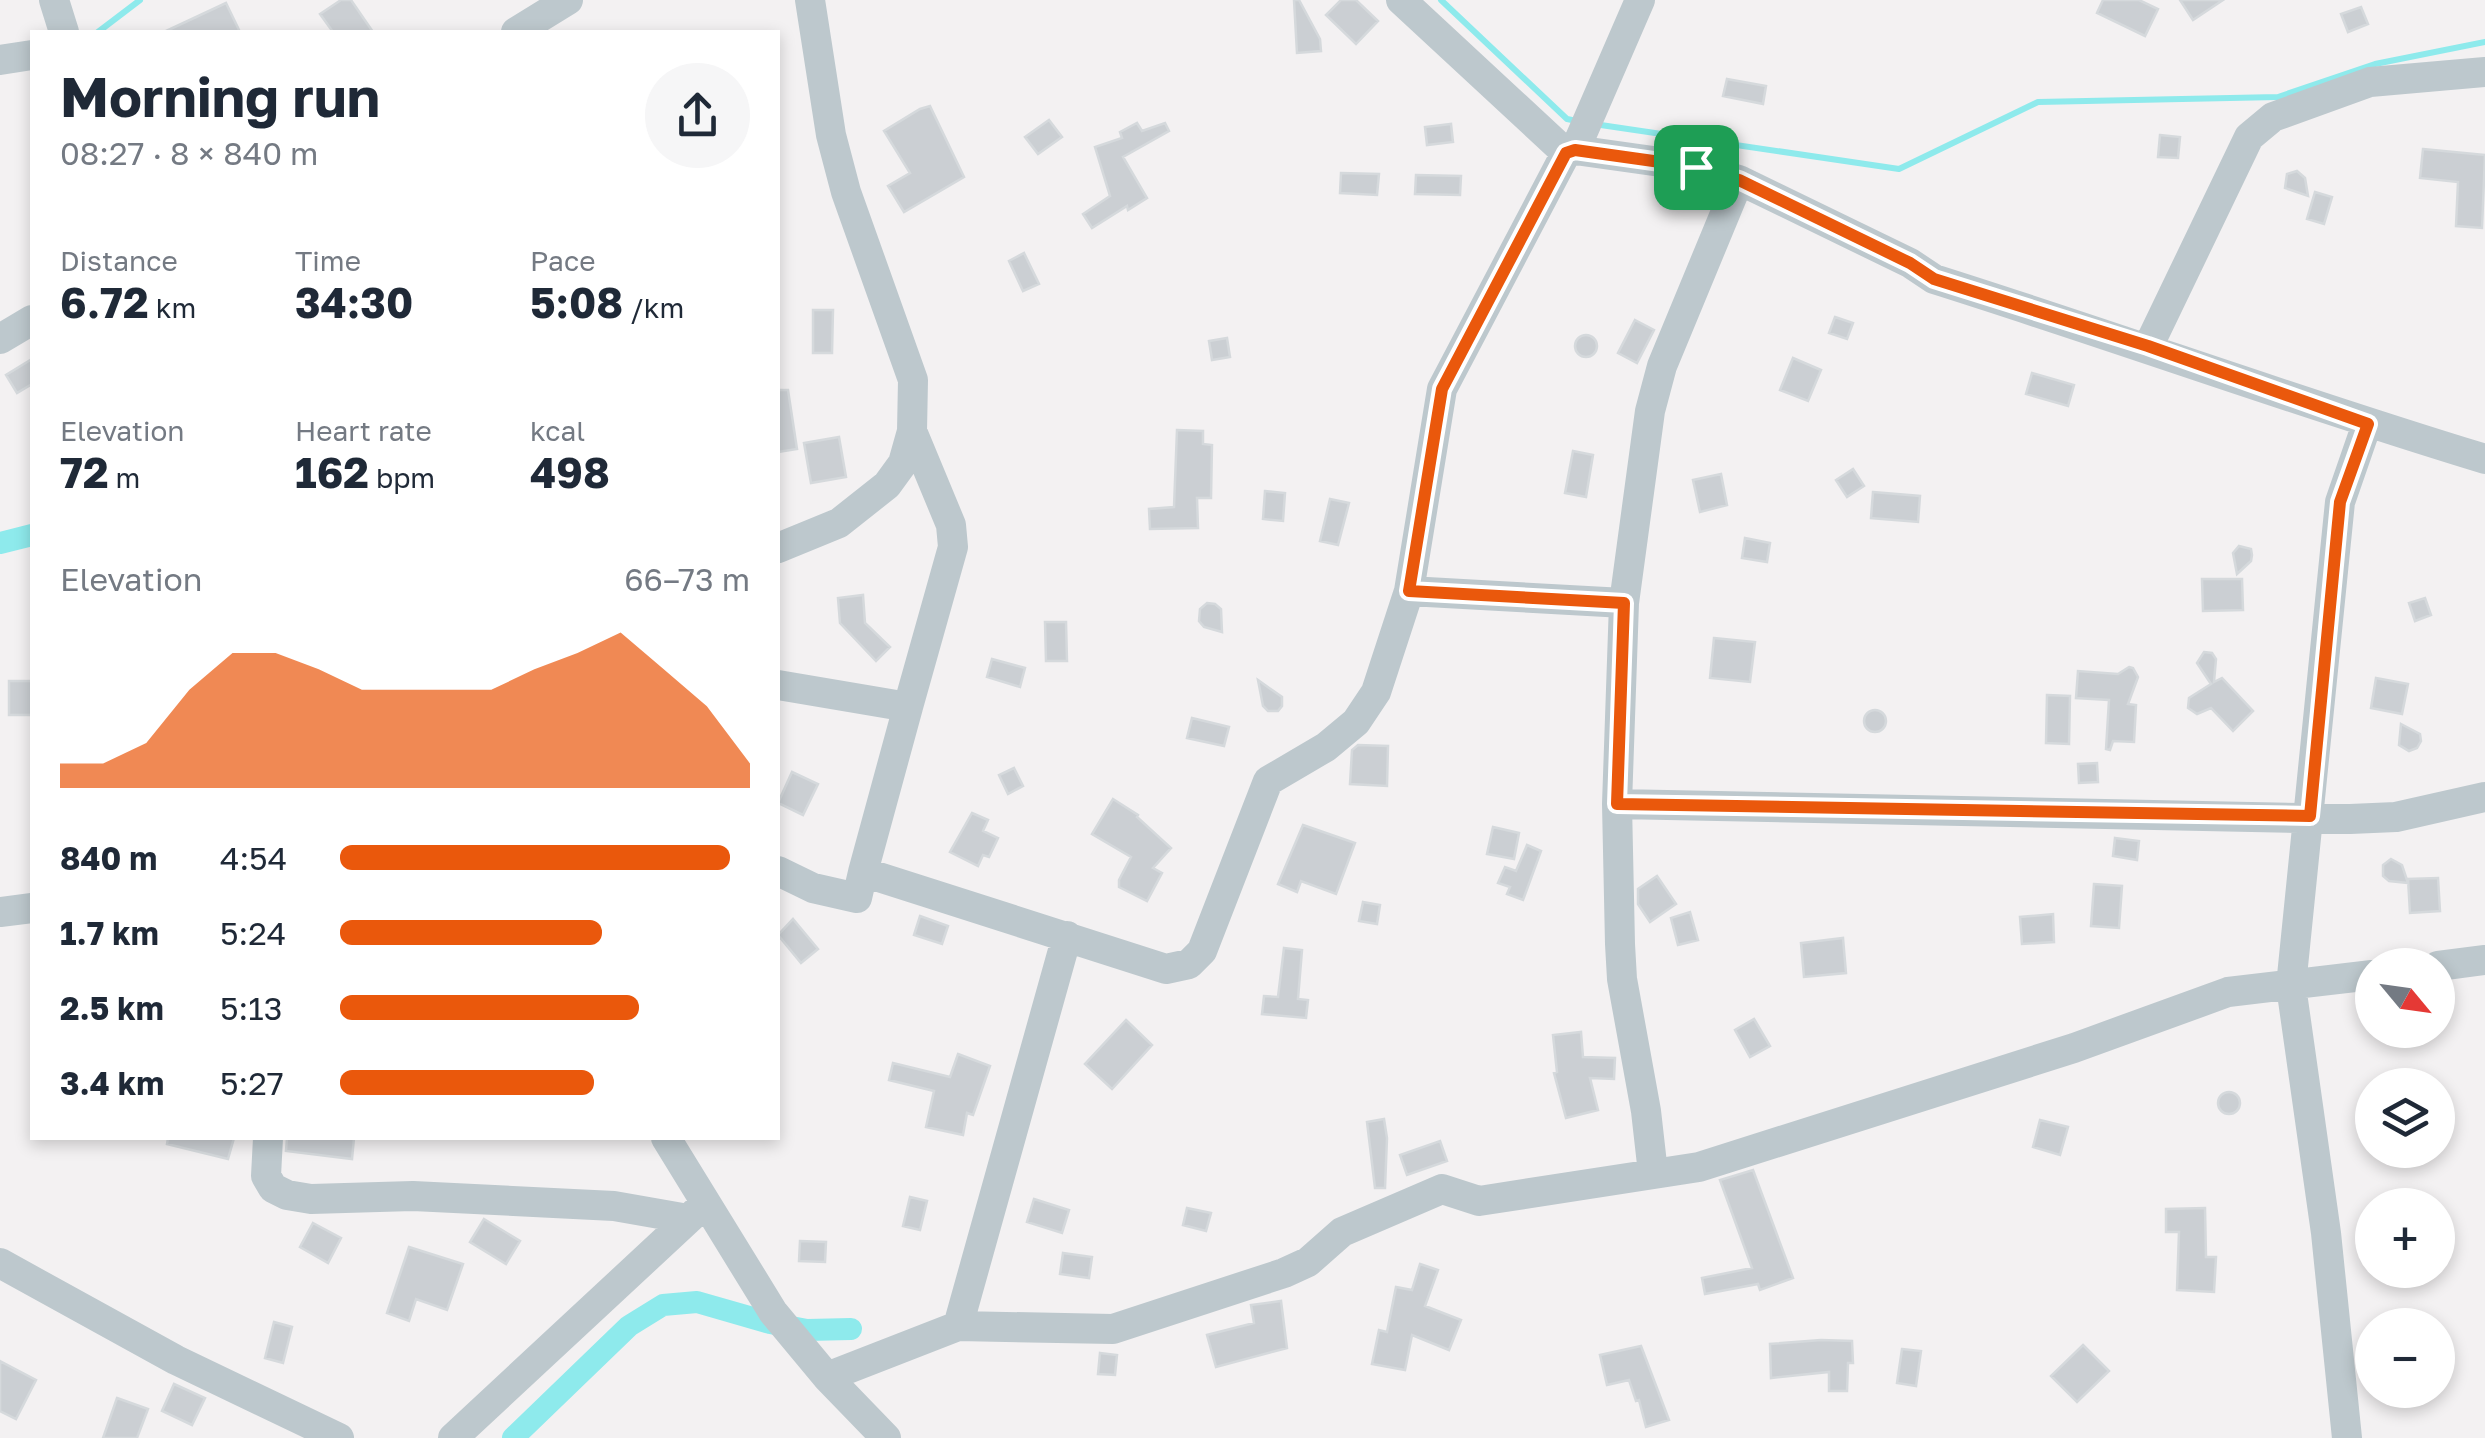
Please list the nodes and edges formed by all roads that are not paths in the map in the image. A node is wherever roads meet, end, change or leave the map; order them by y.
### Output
1 (54, 0) edge
2 (568, 0) edge
3 (810, 0) edge
4 (1402, 0) edge
5 (1640, 0) edge
6 (63, 30) edge
7 (519, 30) edge
8 (30, 54) edge
9 (0, 60) edge
10 (2485, 72) edge
11 (1571, 151) junction
12 (1739, 180) junction
13 (30, 321) edge
14 (0, 339) edge
15 (2148, 346) junction
16 (2368, 424) junction
17 (912, 431) junction
18 (2485, 459) edge
19 (780, 547) edge
20 (1409, 591) junction
21 (1624, 603) junction
22 (780, 685) edge
23 (908, 707) junction
24 (2485, 797) edge
25 (1617, 804) junction
26 (2310, 816) junction
27 (780, 871) edge
28 (863, 872) junction
29 (30, 908) edge
30 (0, 912) edge
31 (1066, 936) junction
32 (2485, 960) edge
33 (2455, 964) edge
34 (2355, 977) edge
35 (2290, 986) junction
36 (268, 1140) edge
37 (667, 1140) edge
38 (1653, 1173) junction
39 (696, 1211) junction
40 (0, 1263) edge
41 (958, 1326) junction
42 (827, 1377) junction
43 (340, 1438) edge
44 (452, 1438) edge
45 (886, 1438) edge
46 (2347, 1438) edge

1 - 6 street
2 - 7 street
3 - 17 street
4 - 11 street
5 - 11 street
8 - 9 street
10 - 15 street
11 - 12 street
11 - 20 street
12 - 15 street
12 - 21 street
13 - 14 street
15 - 16 street
16 - 18 street
16 - 26 street
17 - 19 street
17 - 23 street
20 - 21 street
20 - 31 street
21 - 25 street
22 - 23 street
23 - 28 street
24 - 26 street
25 - 26 street
25 - 38 street
26 - 35 street
27 - 28 street
28 - 31 street
29 - 30 street
31 - 41 street
32 - 33 street
34 - 35 street
35 - 38 street
35 - 46 street
36 - 39 street
37 - 39 street
38 - 41 street
39 - 42 street
39 - 44 street
40 - 43 street
41 - 42 street
42 - 45 street

